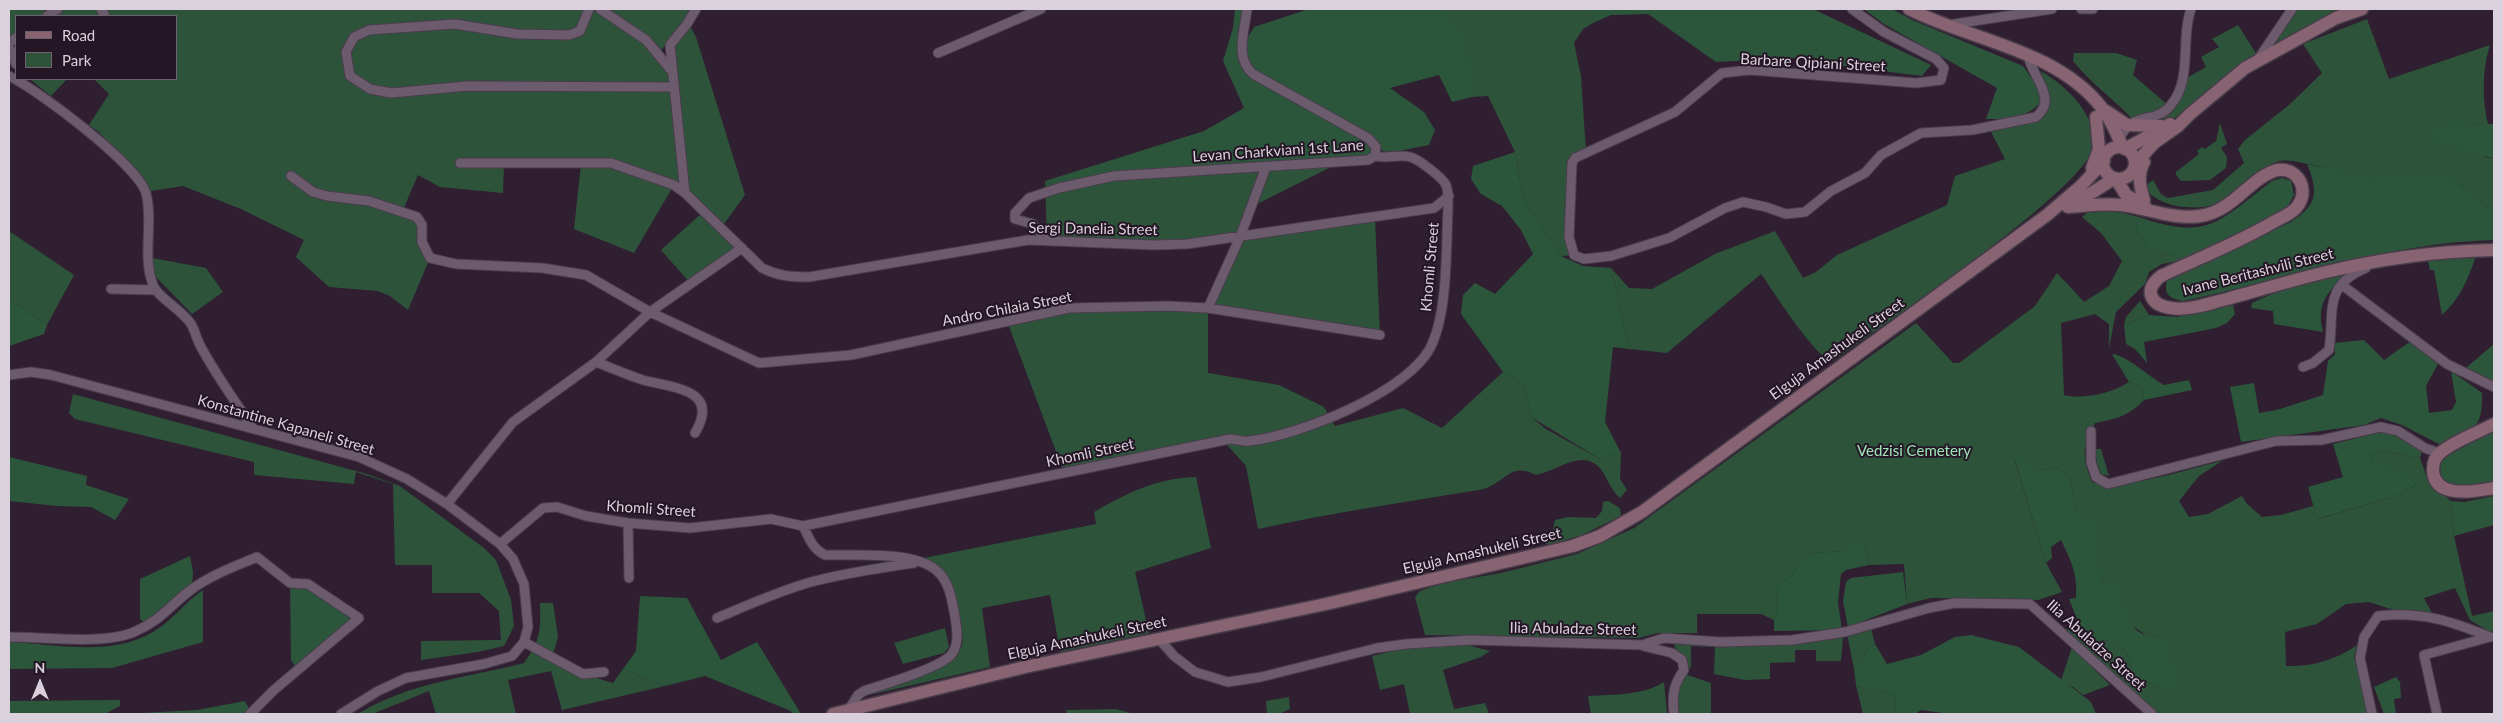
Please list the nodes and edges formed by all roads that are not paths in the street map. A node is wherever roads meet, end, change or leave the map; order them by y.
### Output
1 (589, 9) edge
2 (600, 9) edge
3 (696, 9) edge
4 (1041, 9) edge
5 (1247, 9) edge
6 (1852, 9) edge
7 (1909, 9) edge
8 (2052, 9) edge
9 (2081, 9) edge
10 (2093, 9) edge
11 (2191, 9) edge
12 (2292, 9) edge
13 (2362, 9) edge
14 (1946, 26) junction
15 (9, 47) edge
16 (938, 53) dead end
17 (2028, 55) junction
18 (2259, 58) junction
19 (15, 62) edge
20 (672, 70) junction
21 (24, 81) edge
22 (674, 87) junction
23 (2100, 113) junction
24 (2127, 125) junction
25 (2166, 131) junction
26 (2122, 146) junction
27 (1375, 156) junction
28 (2105, 158) junction
29 (460, 162) dead end
30 (1266, 167) junction
31 (2134, 168) junction
32 (291, 176) dead end
33 (2116, 179) junction
34 (685, 193) junction
35 (1449, 196) junction
36 (2144, 200) junction
37 (2063, 206) junction
38 (2166, 213) junction
39 (1240, 237) junction
40 (1047, 240) junction
41 (742, 248) junction
42 (2494, 250) edge
43 (2388, 258) junction
44 (2342, 285) junction
45 (111, 289) dead end
46 (155, 290) junction
47 (1208, 308) junction
48 (650, 312) junction
49 (1380, 335) dead end
50 (596, 362) junction
51 (2304, 367) dead end
52 (9, 375) edge
53 (2494, 388) edge
54 (2494, 424) edge
55 (253, 428) junction
56 (2091, 431) dead end
57 (695, 433) dead end
58 (2439, 454) junction
59 (2494, 488) edge
60 (447, 504) junction
61 (628, 523) junction
62 (802, 526) junction
63 (500, 544) junction
64 (920, 562) junction
65 (629, 578) dead end
66 (718, 618) dead end
67 (2492, 636) edge
68 (9, 637) edge
69 (1160, 639) junction
70 (524, 642) junction
71 (1642, 645) junction
72 (604, 672) dead end
73 (848, 710) junction
74 (250, 714) edge
75 (341, 714) edge
76 (833, 714) edge
77 (1674, 714) edge
78 (2152, 714) edge
79 (2372, 714) edge
80 (2437, 714) edge

1 - 22 street
2 - 20 street
3 - 20 street
4 - 16 street
5 - 27 street, Levan Charkviani 1st Lane
6 - 17 street, Barbare Qipiani Street
7 - 14 main road
8 - 14 street
9 - 10 street
11 - 24 street
12 - 18 street
13 - 18 main road
14 - 17 main road
15 - 19 street
17 - 23 main road
18 - 25 main road
20 - 22 street
21 - 46 street
22 - 34 street
23 - 24 main road
23 - 26 main road
23 - 28 main road
23 - 37 main road
24 - 25 main road
24 - 26 street
25 - 26 main road
25 - 31 main road
25 - 36 main road
26 - 28 main road
26 - 31 main road
27 - 30 street, Levan Charkviani 1st Lane
27 - 35 street
28 - 33 main road
28 - 37 main road
29 - 34 street, Sergi Danelia Street
30 - 39 street
30 - 40 street, Levan Charkviani 1st Lane
31 - 33 main road
31 - 36 main road
32 - 48 street, Andro Chilaia Street
33 - 37 main road
33 - 38 main road
34 - 41 street, Sergi Danelia Street
35 - 39 street, Sergi Danelia Street
35 - 62 street, Khomli Street
36 - 38 main road
37 - 38 main road
37 - 69 main road, Elguja Amashukeli Street
38 - 43 main road, Ivane Beritashvili Street
39 - 40 street, Sergi Danelia Street
39 - 47 street
40 - 41 street, Sergi Danelia Street
41 - 48 street
42 - 43 main road, Ivane Beritashvili Street
43 - 44 street
44 - 51 street
44 - 53 street
45 - 46 street
46 - 55 street
47 - 48 street, Andro Chilaia Street
47 - 49 street, Andro Chilaia Street
48 - 50 street
50 - 57 street
50 - 60 street
52 - 55 street, Konstantine Kapaneli Street
54 - 58 main road
55 - 60 street, Konstantine Kapaneli Street
56 - 58 street
58 - 59 main road
60 - 63 street, Konstantine Kapaneli Street
61 - 62 street, Khomli Street
61 - 63 street, Khomli Street
61 - 65 street
62 - 64 street
63 - 70 street, Konstantine Kapaneli Street
64 - 66 street
64 - 73 street
67 - 79 street
67 - 80 street
68 - 74 street
69 - 71 street, Ilia Abuladze Street
69 - 73 main road, Elguja Amashukeli Street
70 - 72 street
70 - 75 street
71 - 77 street
71 - 78 street, Ilia Abuladze Street
73 - 76 main road, Elguja Amashukeli Street

